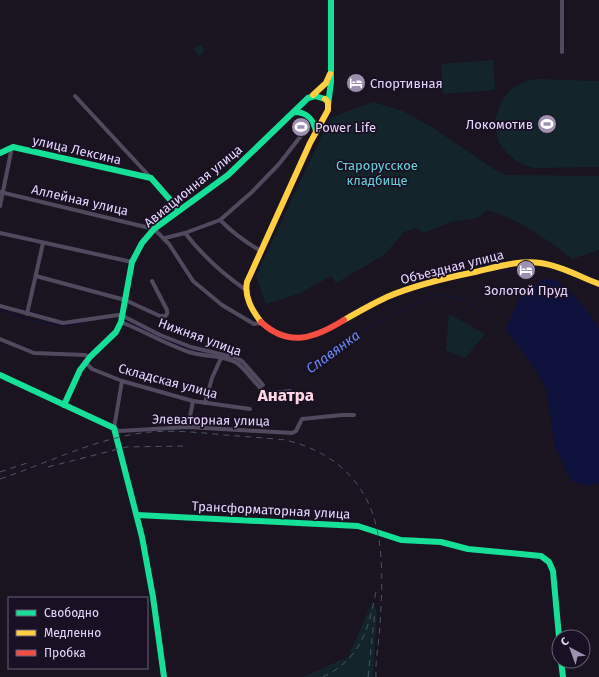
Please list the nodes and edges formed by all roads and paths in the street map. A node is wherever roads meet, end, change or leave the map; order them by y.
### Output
1 (331, 0) edge
2 (562, 0) edge
3 (562, 52) dead end
4 (331, 72) junction
5 (314, 95) junction
6 (75, 96) dead end
7 (306, 101) junction
8 (328, 105) junction
9 (294, 112) junction
10 (308, 115) junction
11 (324, 116) junction
12 (316, 131) junction
13 (304, 132) dead end
14 (12, 147) junction
15 (0, 152) edge
16 (151, 178) junction
17 (2, 192) edge
18 (0, 206) edge
19 (179, 210) junction
20 (220, 220) junction
21 (154, 229) junction
22 (0, 233) edge
23 (185, 233) junction
24 (165, 238) junction
25 (43, 243) junction
26 (261, 251) junction
27 (132, 262) junction
28 (36, 276) junction
29 (152, 281) dead end
30 (599, 284) edge
31 (246, 290) junction
32 (125, 300) junction
33 (0, 306) edge
34 (27, 314) junction
35 (122, 319) junction
36 (261, 323) junction
37 (0, 339) edge
38 (90, 357) junction
39 (221, 358) junction
40 (85, 362) junction
41 (0, 375) edge
42 (122, 381) junction
43 (263, 385) dead end
44 (290, 392) dead end
45 (193, 400) junction
46 (205, 403) junction
47 (64, 405) junction
48 (250, 409) dead end
49 (354, 415) dead end
50 (188, 427) junction
51 (114, 428) junction
52 (137, 514) junction
53 (558, 629) edge
54 (164, 677) edge

1 - 4 main road
2 - 3 street
4 - 5 main road
4 - 8 main road
5 - 7 main road
5 - 8 main road
6 - 16 street, улица Лексина
7 - 9 main road, Авиационная улица
7 - 10 main road
8 - 11 main road
9 - 10 main road
9 - 19 main road, Авиационная улица
10 - 11 main road
10 - 12 main road
11 - 12 main road
12 - 26 main road
13 - 20 street
14 - 15 main road, улица Лексина
14 - 16 main road, улица Лексина
14 - 17 street
16 - 19 main road, улица Лексина
17 - 18 street
17 - 21 street, Аллейная улица
19 - 21 main road, Авиационная улица
20 - 23 street
20 - 26 street
21 - 24 street
21 - 27 main road, Авиационная улица
22 - 25 street
23 - 24 street
23 - 31 street
24 - 36 street
25 - 27 street
25 - 28 street
26 - 31 main road
27 - 32 main road, Авиационная улица
28 - 32 street
28 - 34 street
29 - 32 street
30 - 36 main road, Объездная улица
31 - 36 main road, Объездная улица
32 - 35 main road, Авиационная улица
33 - 34 street
34 - 35 street
35 - 38 main road, Авиационная улица
35 - 39 street, Нижняя улица
35 - 43 street, Нижняя улица
37 - 38 street
38 - 40 main road, Авиационная улица
39 - 44 street, Нижняя улица
39 - 46 street
40 - 42 street, Складская улица
40 - 47 main road, Авиационная улица
41 - 47 main road, Элеваторная улица
42 - 45 street, Складская улица
42 - 51 street
45 - 46 street, Складская улица
45 - 50 street
46 - 48 street, Складская улица
47 - 51 main road, Элеваторная улица
49 - 50 street, Элеваторная улица
50 - 51 street, Элеваторная улица
51 - 52 main road
52 - 53 main road, Трансформаторная улица
52 - 54 main road

